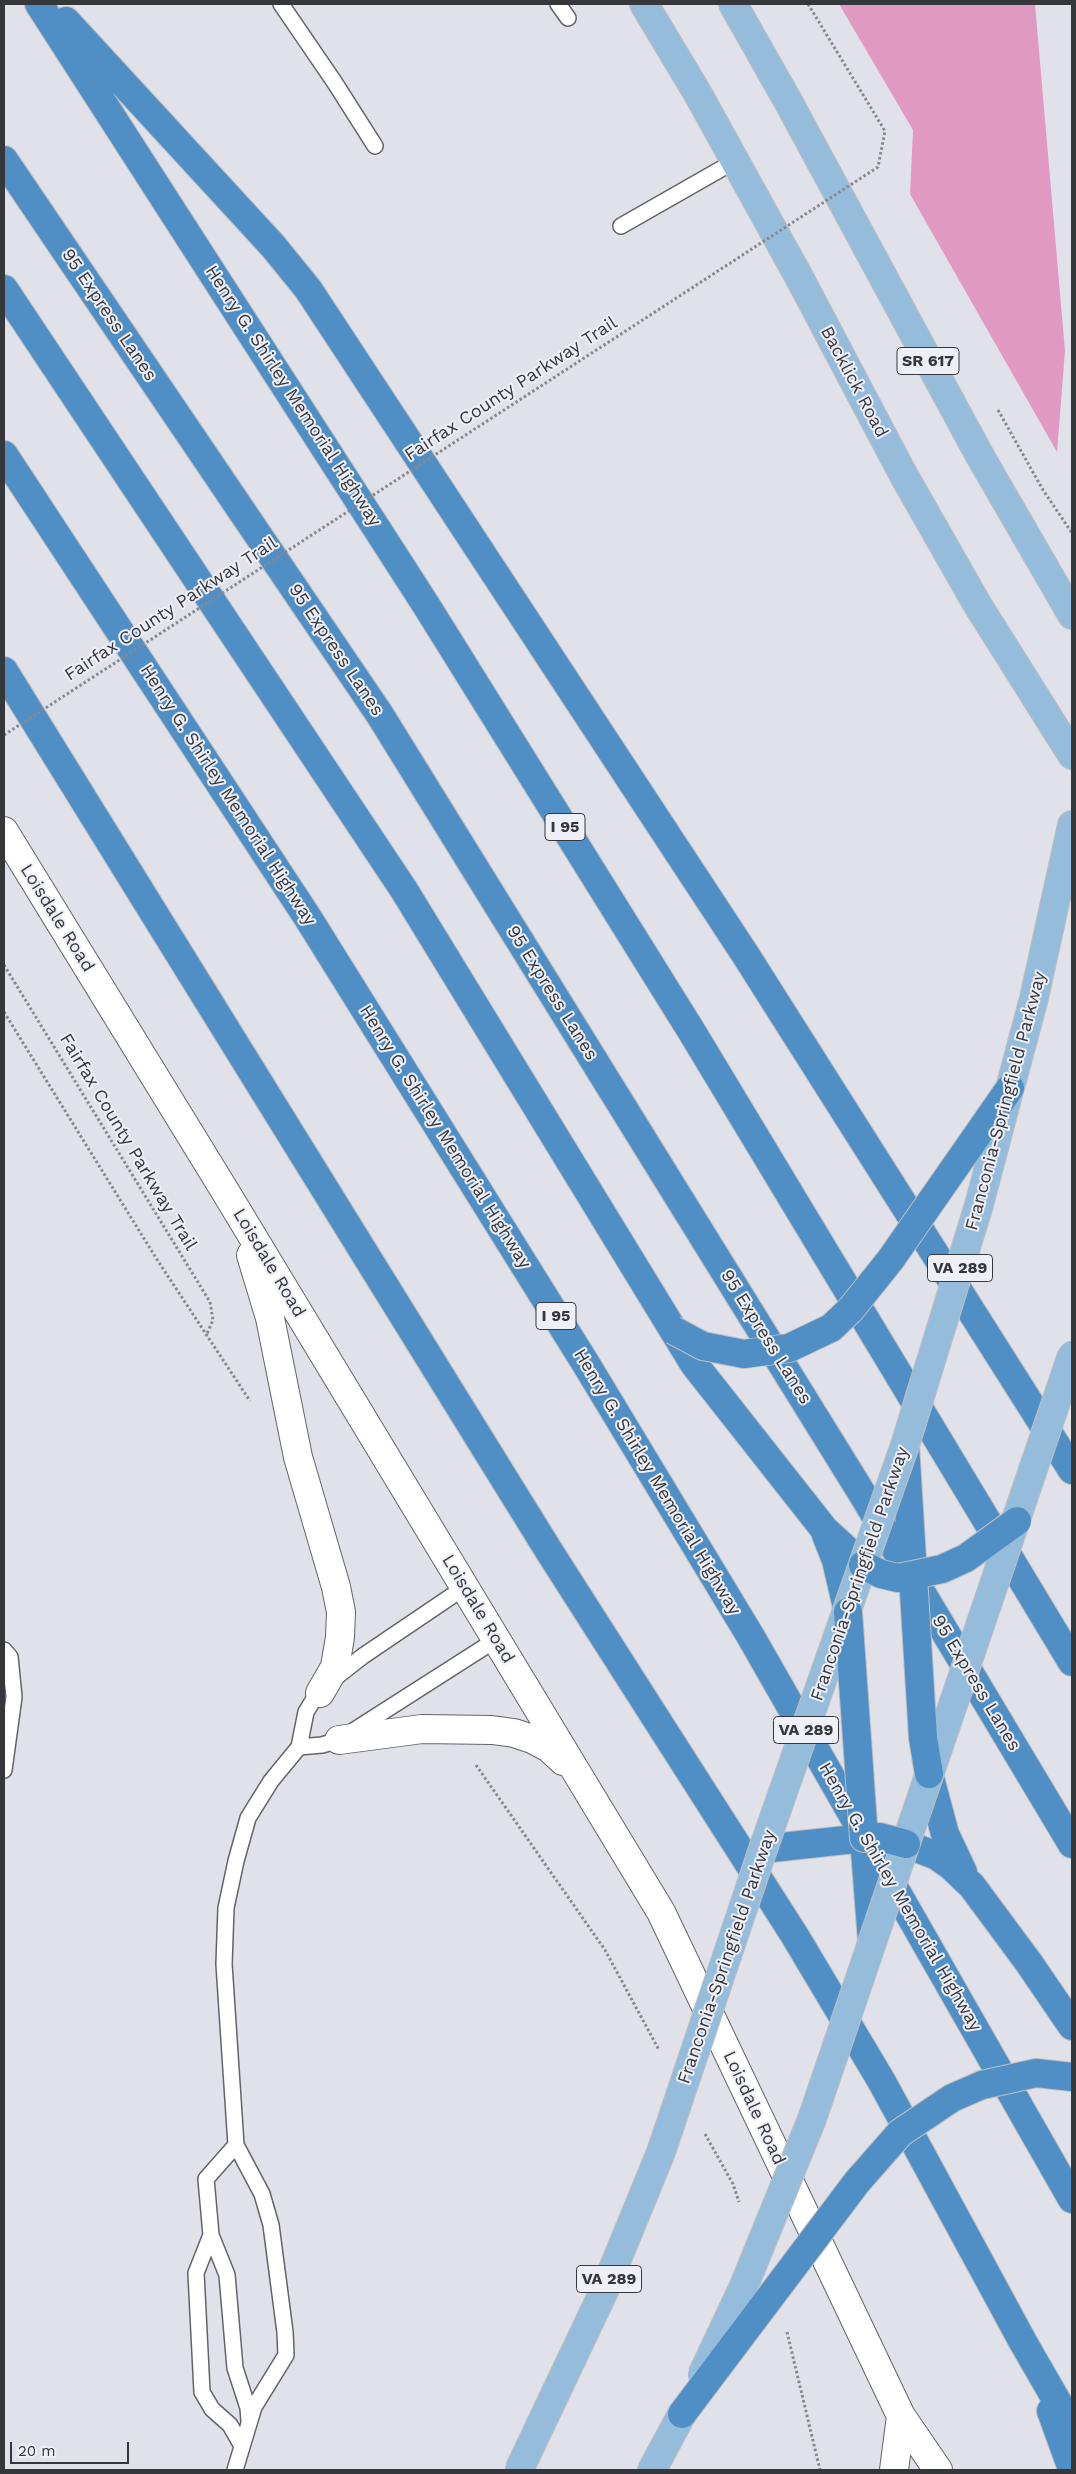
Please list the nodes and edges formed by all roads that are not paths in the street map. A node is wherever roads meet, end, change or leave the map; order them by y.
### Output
1 (39, 4) edge
2 (50, 4) edge
3 (281, 4) edge
4 (558, 4) edge
5 (644, 4) edge
6 (733, 4) edge
7 (568, 18) dead end
8 (375, 146) dead end
9 (4, 160) edge
10 (735, 161) junction
11 (621, 226) dead end
12 (4, 289) edge
13 (4, 455) edge
14 (1072, 615) edge
15 (4, 671) edge
16 (1072, 755) edge
17 (1072, 824) edge
18 (4, 831) edge
19 (1010, 1088) junction
20 (225, 1191) junction
21 (673, 1330) junction
22 (1072, 1355) edge
23 (904, 1446) junction
24 (1072, 1470) edge
25 (1017, 1521) junction
26 (824, 1529) junction
27 (863, 1565) junction
28 (913, 1576) junction
29 (465, 1587) junction
30 (848, 1612) junction
31 (496, 1639) junction
32 (4, 1650) edge
33 (1072, 1662) edge
34 (320, 1693) junction
35 (339, 1740) junction
36 (299, 1747) junction
37 (4, 1770) edge
38 (576, 1772) junction
39 (929, 1774) junction
40 (864, 1838) junction
41 (906, 1844) junction
42 (1072, 1844) edge
43 (763, 1848) junction
44 (972, 1886) junction
45 (872, 1941) junction
46 (1072, 2026) edge
47 (1072, 2076) edge
48 (236, 2145) junction
49 (1072, 2199) edge
50 (211, 2236) junction
51 (1023, 2342) junction
52 (682, 2414) junction
53 (900, 2416) junction
54 (249, 2425) junction
55 (1072, 2427) edge
56 (242, 2446) junction
57 (1072, 2469) edge
58 (235, 2470) edge
59 (519, 2470) edge
60 (652, 2470) edge
61 (894, 2470) edge
62 (938, 2470) edge

1 - 33 highway, Henry G. Shirley Memorial Highway / I 95
2 - 24 highway
3 - 8 lane
4 - 7 lane
5 - 10 main road, Backlick Road
6 - 14 main road, SR 617
9 - 42 highway, 95 Express Lanes
10 - 11 lane
10 - 16 main road, Backlick Road
12 - 21 highway
13 - 49 highway, Henry G. Shirley Memorial Highway / I 95
15 - 51 highway
17 - 19 main road, Franconia-Springfield Parkway / VA 289
18 - 20 main road, Loisdale Road
19 - 21 highway, bridge
19 - 23 main road, Franconia-Springfield Parkway / VA 289, bridge
20 - 29 main road, Loisdale Road
20 - 34 main road
21 - 26 highway
22 - 25 main road, bridge
23 - 27 main road, Franconia-Springfield Parkway / VA 289, bridge
23 - 28 highway, bridge
25 - 28 highway, bridge
25 - 39 main road, bridge
26 - 27 highway
26 - 30 highway
27 - 28 highway, bridge
27 - 30 main road, Franconia-Springfield Parkway / VA 289, bridge
28 - 39 highway, bridge
29 - 31 main road, Loisdale Road
29 - 34 lane
30 - 40 highway, bridge
30 - 43 main road, Franconia-Springfield Parkway / VA 289, bridge
31 - 35 lane
31 - 38 main road, Loisdale Road
32 - 37 lane
34 - 36 lane
35 - 36 lane
35 - 38 main road
36 - 48 lane
38 - 53 main road, Loisdale Road
39 - 41 main road, bridge
39 - 44 highway
40 - 41 highway, bridge
40 - 43 highway
40 - 45 highway
41 - 44 highway
41 - 45 main road, bridge
43 - 59 main road, Franconia-Springfield Parkway / VA 289, bridge
44 - 46 highway
45 - 52 main road, bridge
47 - 52 highway, bridge
48 - 50 lane
48 - 54 lane
50 - 54 lane
50 - 56 lane
51 - 55 highway
51 - 57 highway
52 - 60 main road
53 - 61 main road
53 - 62 main road, Loisdale Road
54 - 56 lane
56 - 58 lane

